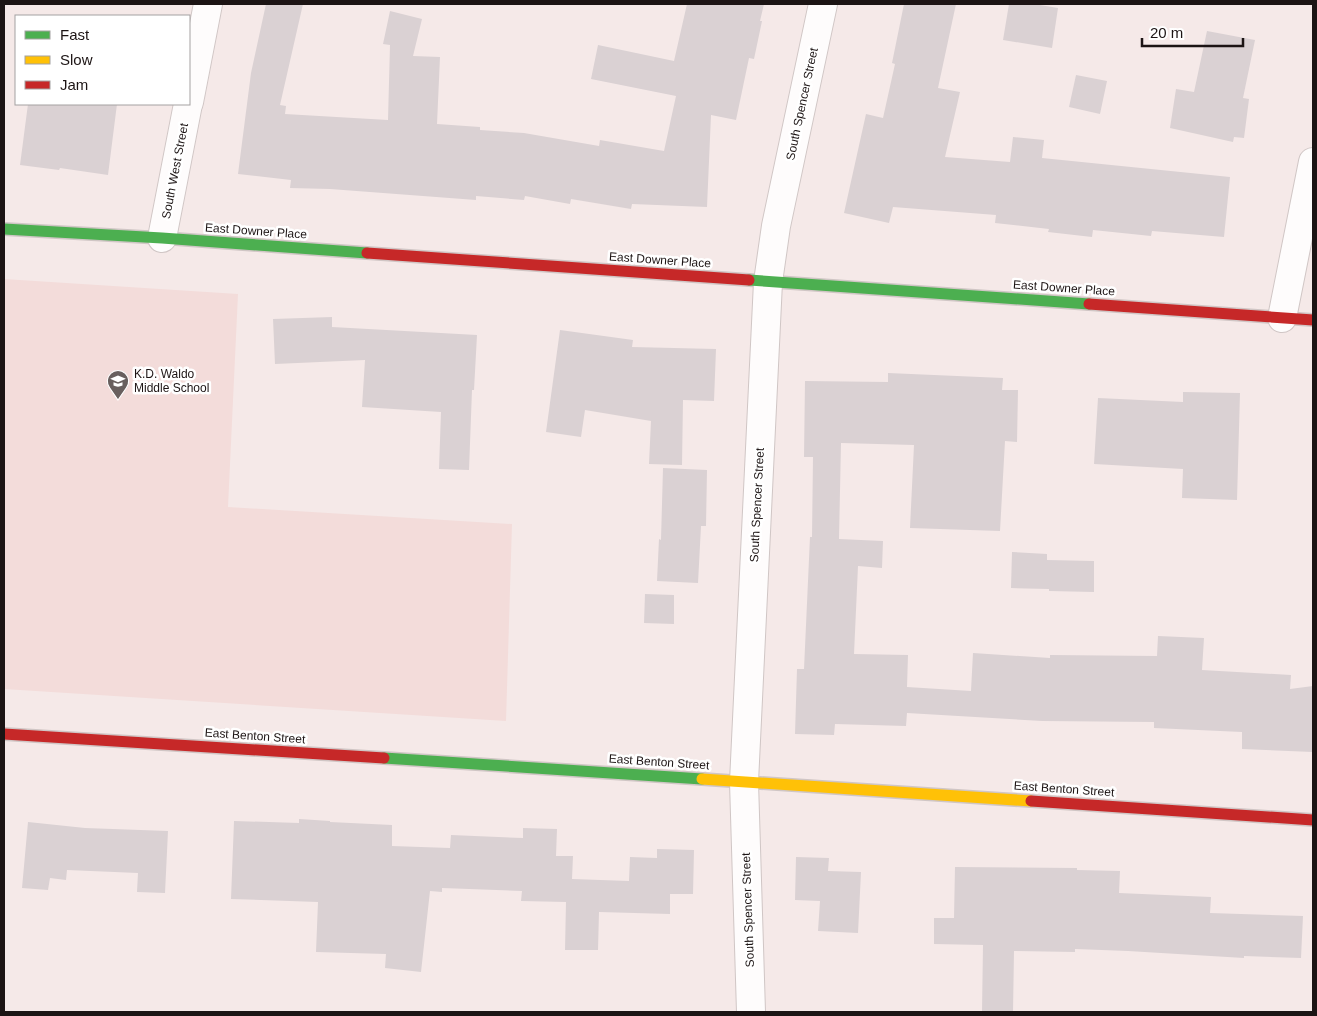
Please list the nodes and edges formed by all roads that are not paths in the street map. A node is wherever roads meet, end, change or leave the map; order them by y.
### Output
1 (208, 4) edge
2 (823, 4) edge
3 (190, 98) edge
4 (189, 105) edge
5 (1313, 162) edge
6 (4, 229) edge
7 (162, 238) junction
8 (768, 282) junction
9 (1282, 318) junction
10 (1313, 320) edge
11 (4, 734) edge
12 (744, 782) junction
13 (1313, 820) edge
14 (751, 1012) edge

1 - 3 street, South West Street
2 - 8 street, South Spencer Street
4 - 7 street, South West Street
5 - 9 street
6 - 7 street, East Downer Place
7 - 8 street, East Downer Place
8 - 9 street, East Downer Place
8 - 12 street, South Spencer Street
9 - 10 street, East Downer Place
11 - 12 street, East Benton Street
12 - 13 street, East Benton Street
12 - 14 street, South Spencer Street

